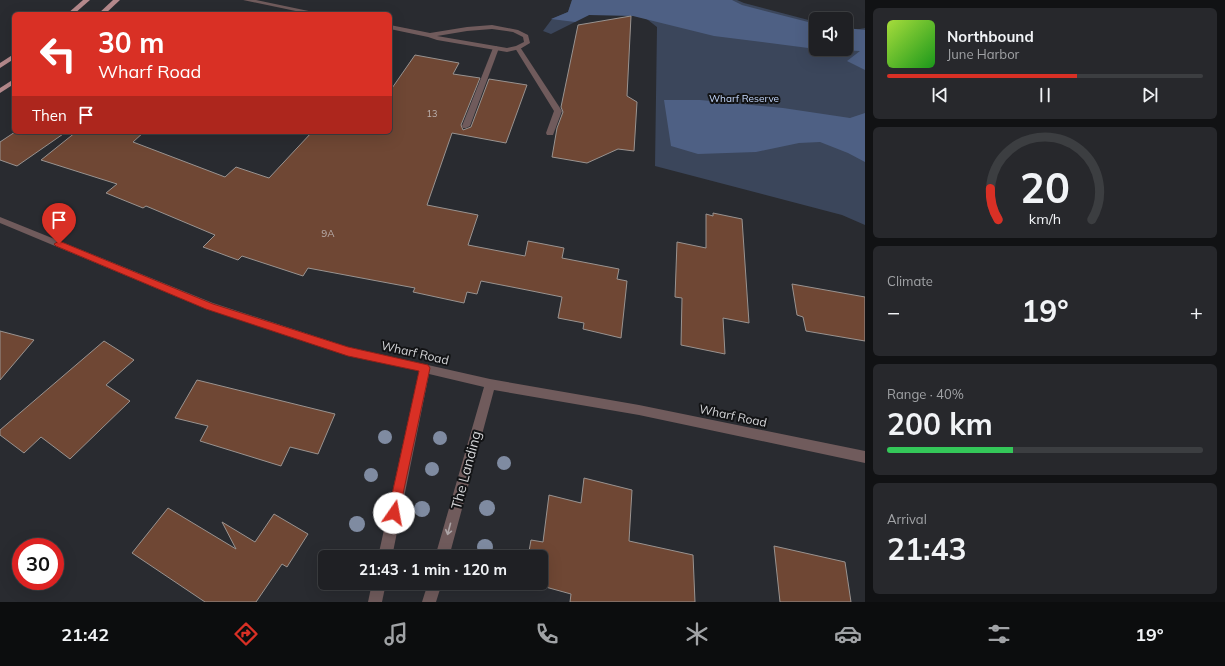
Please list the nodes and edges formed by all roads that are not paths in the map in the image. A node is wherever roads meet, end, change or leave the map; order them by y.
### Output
1 (87, 0) edge
2 (117, 0) edge
3 (246, 0) edge
4 (72, 12) edge
5 (103, 12) edge
6 (309, 12) edge
7 (392, 27) edge
8 (430, 35) junction
9 (496, 48) junction
10 (518, 48) junction
11 (12, 57) edge
12 (0, 66) edge
13 (12, 82) edge
14 (0, 90) edge
15 (466, 126) dead end
16 (550, 133) dead end
17 (0, 220) edge
18 (425, 368) junction
19 (490, 384) junction
20 (865, 457) edge
21 (386, 550) edge
22 (444, 550) edge
23 (378, 590) edge
24 (433, 590) edge
25 (375, 602) edge
26 (429, 602) edge

1 - 4 main road
2 - 5 main road
3 - 6 street
7 - 8 street
8 - 9 street
8 - 10 street
9 - 10 street
9 - 15 street
10 - 16 street
11 - 12 main road
13 - 14 main road
17 - 18 street, Wharf Road
18 - 19 street, Wharf Road
18 - 21 street
19 - 20 street, Wharf Road
19 -> 22 street, The Landing
23 - 25 street
24 - 26 street

